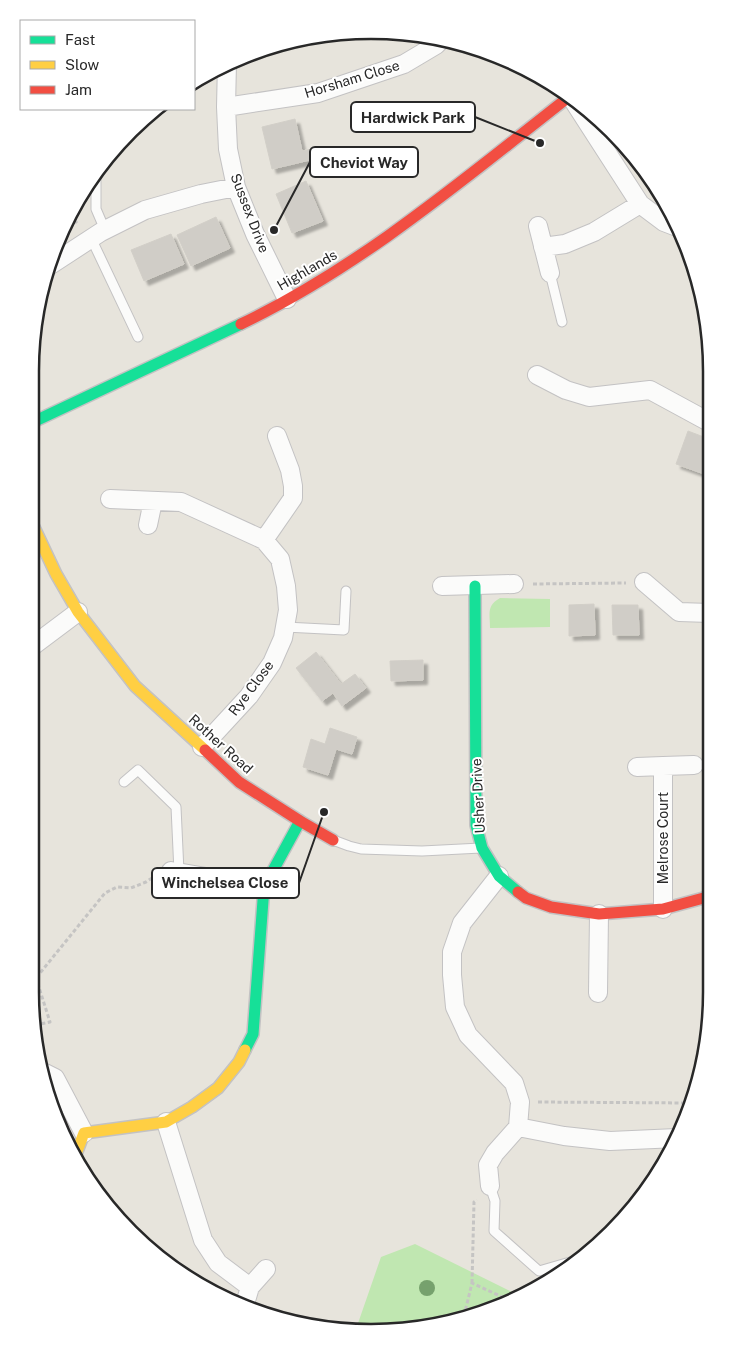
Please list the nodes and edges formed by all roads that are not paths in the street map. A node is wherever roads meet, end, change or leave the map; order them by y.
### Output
1 (436, 45) edge
2 (226, 72) edge
3 (564, 101) edge
4 (226, 107) junction
5 (582, 114) edge
6 (96, 185) edge
7 (236, 187) junction
8 (640, 204) junction
9 (669, 224) edge
10 (538, 226) dead end
11 (98, 234) junction
12 (543, 247) junction
13 (57, 261) edge
14 (550, 273) joint
15 (287, 299) junction
16 (562, 322) dead end
17 (138, 337) dead end
18 (537, 375) dead end
19 (39, 419) edge
20 (703, 419) edge
21 (277, 436) dead end
22 (110, 499) dead end
23 (153, 501) junction
24 (148, 525) dead end
25 (39, 539) edge
26 (264, 540) junction
27 (644, 582) road end
28 (514, 584) road end
29 (442, 586) dead end
30 (475, 586) junction
31 (346, 591) dead end
32 (78, 612) junction
33 (703, 613) edge
34 (285, 627) junction
35 (39, 641) edge
36 (202, 746) junction
37 (694, 765) dead end
38 (663, 766) junction
39 (637, 767) dead end
40 (124, 782) dead end
41 (300, 821) junction
42 (333, 840) joint
43 (482, 848) junction
44 (175, 872) joint
45 (499, 876) junction
46 (264, 887) junction
47 (703, 898) edge
48 (663, 909) junction
49 (599, 914) junction
50 (598, 993) dead end
51 (49, 1075) edge
52 (166, 1122) junction
53 (518, 1128) junction
54 (84, 1133) junction
55 (669, 1138) edge
56 (78, 1149) edge
57 (490, 1186) joint
58 (561, 1265) edge
59 (266, 1269) dead end
60 (250, 1287) junction
61 (246, 1300) edge

1 - 4 street, Horsham Close
2 - 4 street, Sussex Drive
3 - 15 street, Highlands
4 - 7 street, Sussex Drive
5 - 8 street
6 - 11 lane
7 - 11 street
7 - 15 street, Sussex Drive
8 - 9 street
8 - 12 street
10 - 12 street
11 - 13 street
11 - 17 lane
12 - 14 street
14 - 16 lane
15 - 19 street, Highlands
18 - 20 street
21 - 26 street
22 - 23 street, Rye Close
23 - 24 street
23 - 26 street, Rye Close
25 - 32 street, Rother Road
26 - 34 street, Rye Close
27 - 33 street
28 - 30 street
29 - 30 street
30 - 43 street, Usher Drive
31 - 34 lane
32 - 35 street
32 - 36 street, Rother Road
34 - 36 street, Rye Close
36 - 41 street, Rother Road
37 - 38 street
38 - 39 street
38 - 48 street, Melrose Court
40 - 44 lane
41 - 42 street, Rother Road
41 - 46 street
42 - 43 lane, Rother Road
43 - 45 street, Usher Drive
44 - 46 street
45 - 49 street, Usher Drive
45 - 53 street
46 - 52 street
47 - 48 street, Usher Drive
48 - 49 street, Usher Drive
49 - 50 street
51 - 54 street
52 - 54 street
52 - 60 street
53 - 55 street
53 - 57 street
54 - 56 street
57 - 58 lane
59 - 60 street
60 - 61 street

